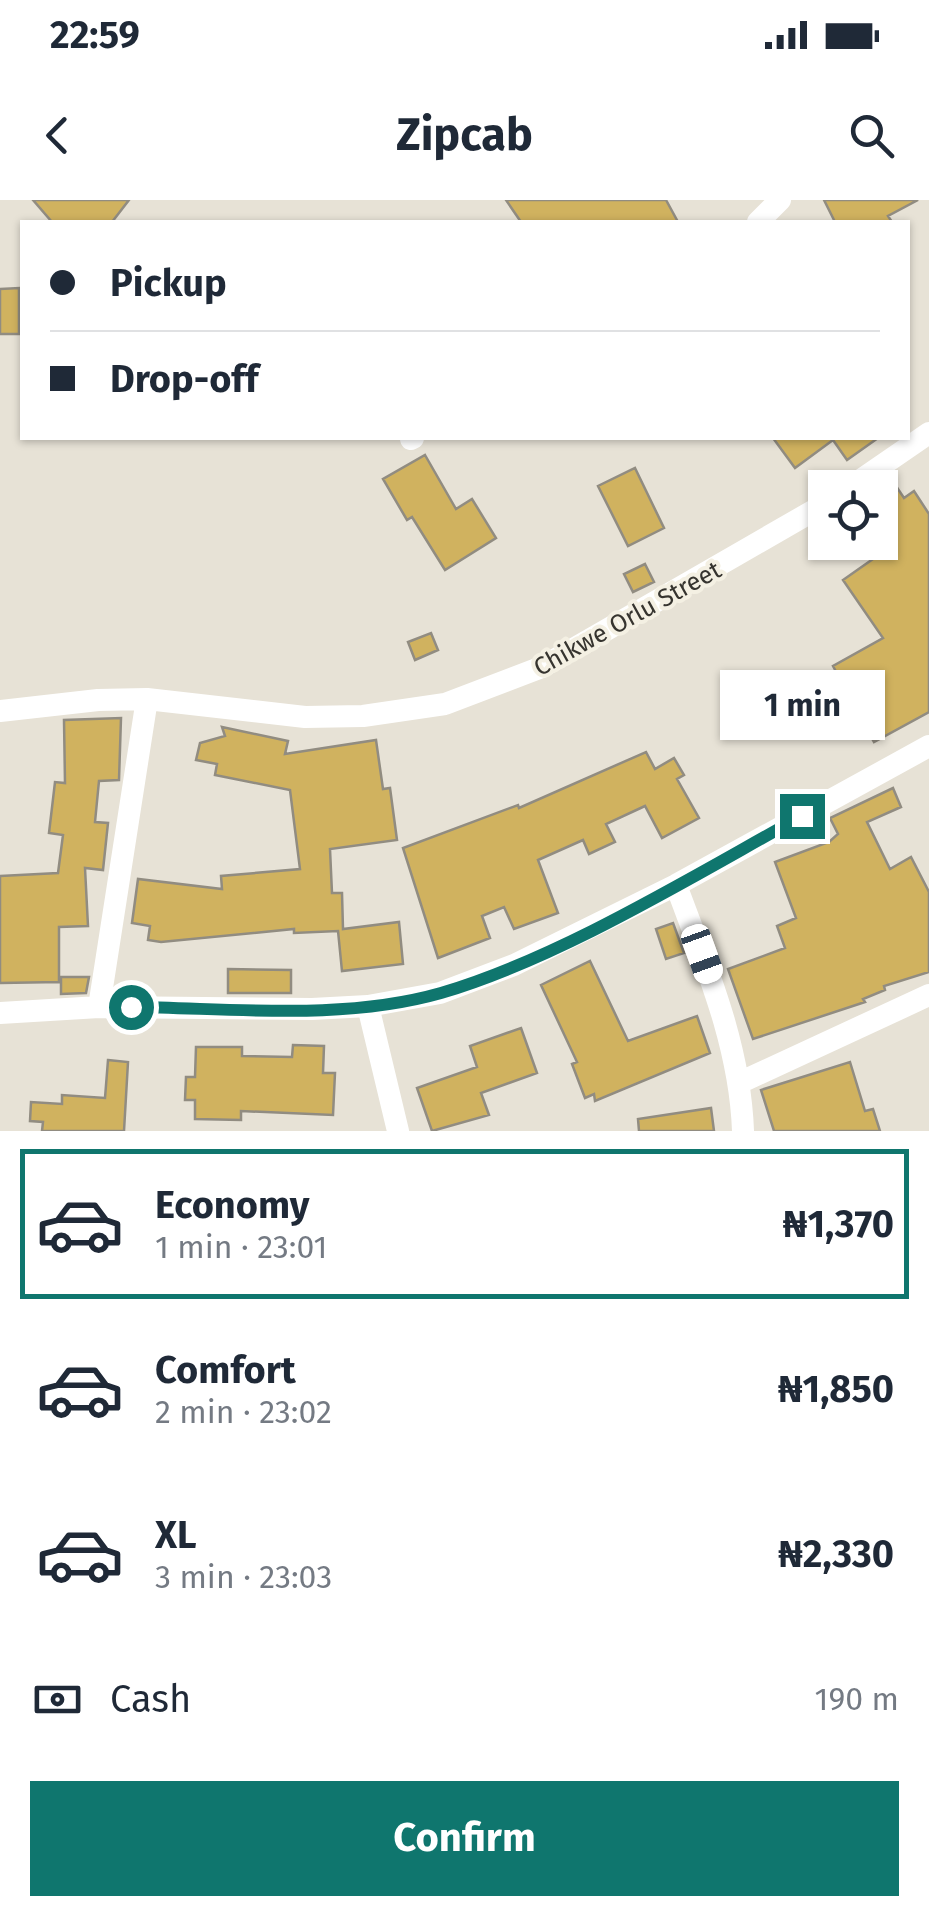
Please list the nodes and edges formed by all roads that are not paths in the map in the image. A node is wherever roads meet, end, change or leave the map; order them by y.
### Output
1 (780, 200) edge
2 (760, 220) edge
3 (929, 432) edge
4 (875, 470) edge
5 (808, 514) edge
6 (146, 699) junction
7 (0, 711) edge
8 (929, 746) edge
9 (676, 886) junction
10 (929, 995) edge
11 (100, 1006) junction
12 (368, 1006) junction
13 (0, 1013) edge
14 (741, 1082) junction
15 (398, 1131) edge
16 (743, 1131) edge

1 - 2 street
3 - 4 street
5 - 6 street, Chikwe Orlu Street
6 - 7 street, Chikwe Orlu Street
6 - 11 street
8 - 9 street
9 - 12 street
9 - 14 street
10 - 14 street
11 - 12 street
11 - 13 street
12 - 15 street
14 - 16 street

